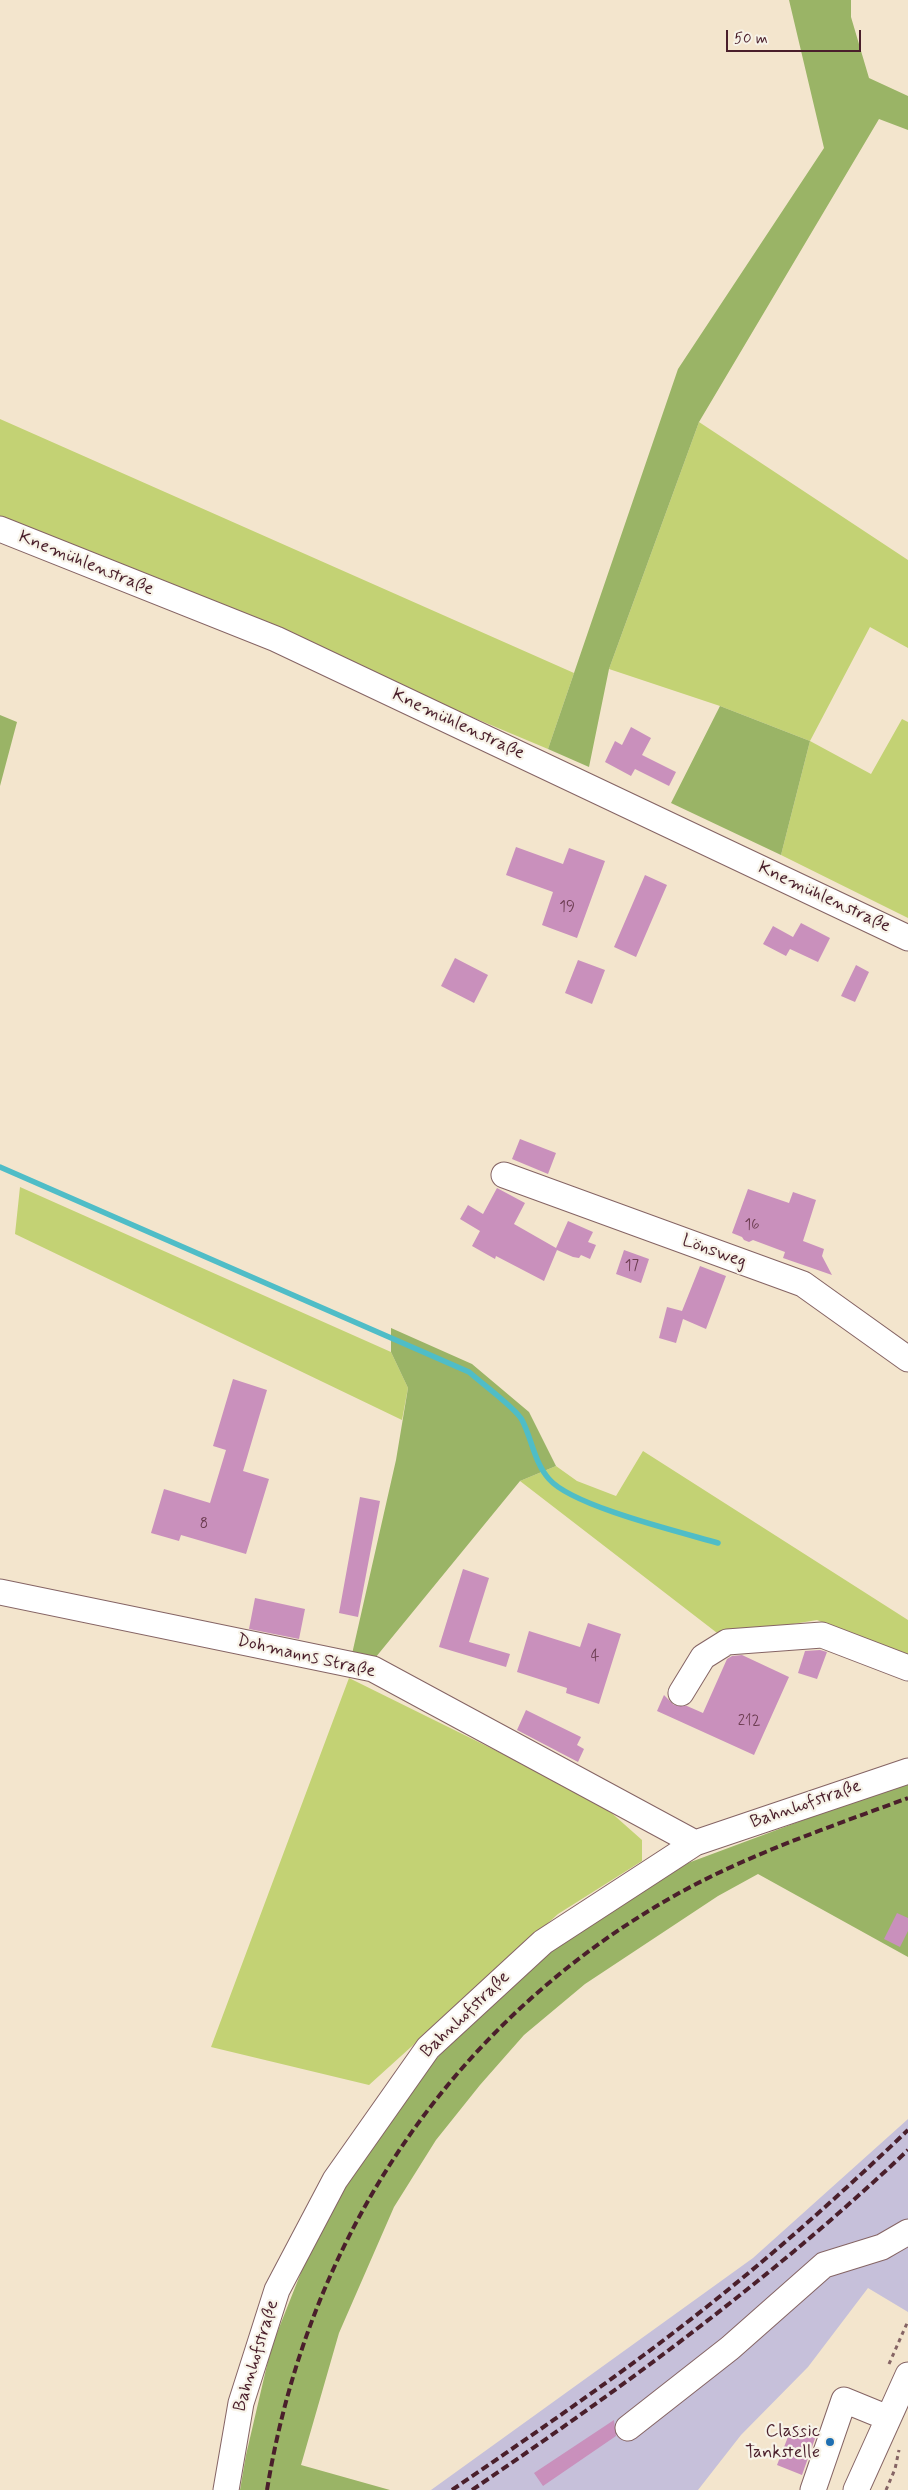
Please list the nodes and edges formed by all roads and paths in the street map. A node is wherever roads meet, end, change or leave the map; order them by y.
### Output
1 (0, 529) edge
2 (908, 938) edge
3 (504, 1175) dead end
4 (908, 1359) edge
5 (0, 1592) edge
6 (908, 1668) edge
7 (681, 1692) dead end
8 (908, 1771) edge
9 (695, 1843) junction
10 (908, 2232) edge
11 (908, 2375) edge
12 (888, 2418) junction
13 (628, 2428) dead end
14 (226, 2490) edge
15 (813, 2490) edge
16 (856, 2490) edge

1 - 2 street, Knemühlenstraße
3 - 4 street, Lönsweg
5 - 9 street, Dohmanns Straße
6 - 7 street
8 - 9 street, Bahnhofstraße
9 - 14 street, Bahnhofstraße
10 - 13 street
11 - 12 street
12 - 15 street
12 - 16 street

